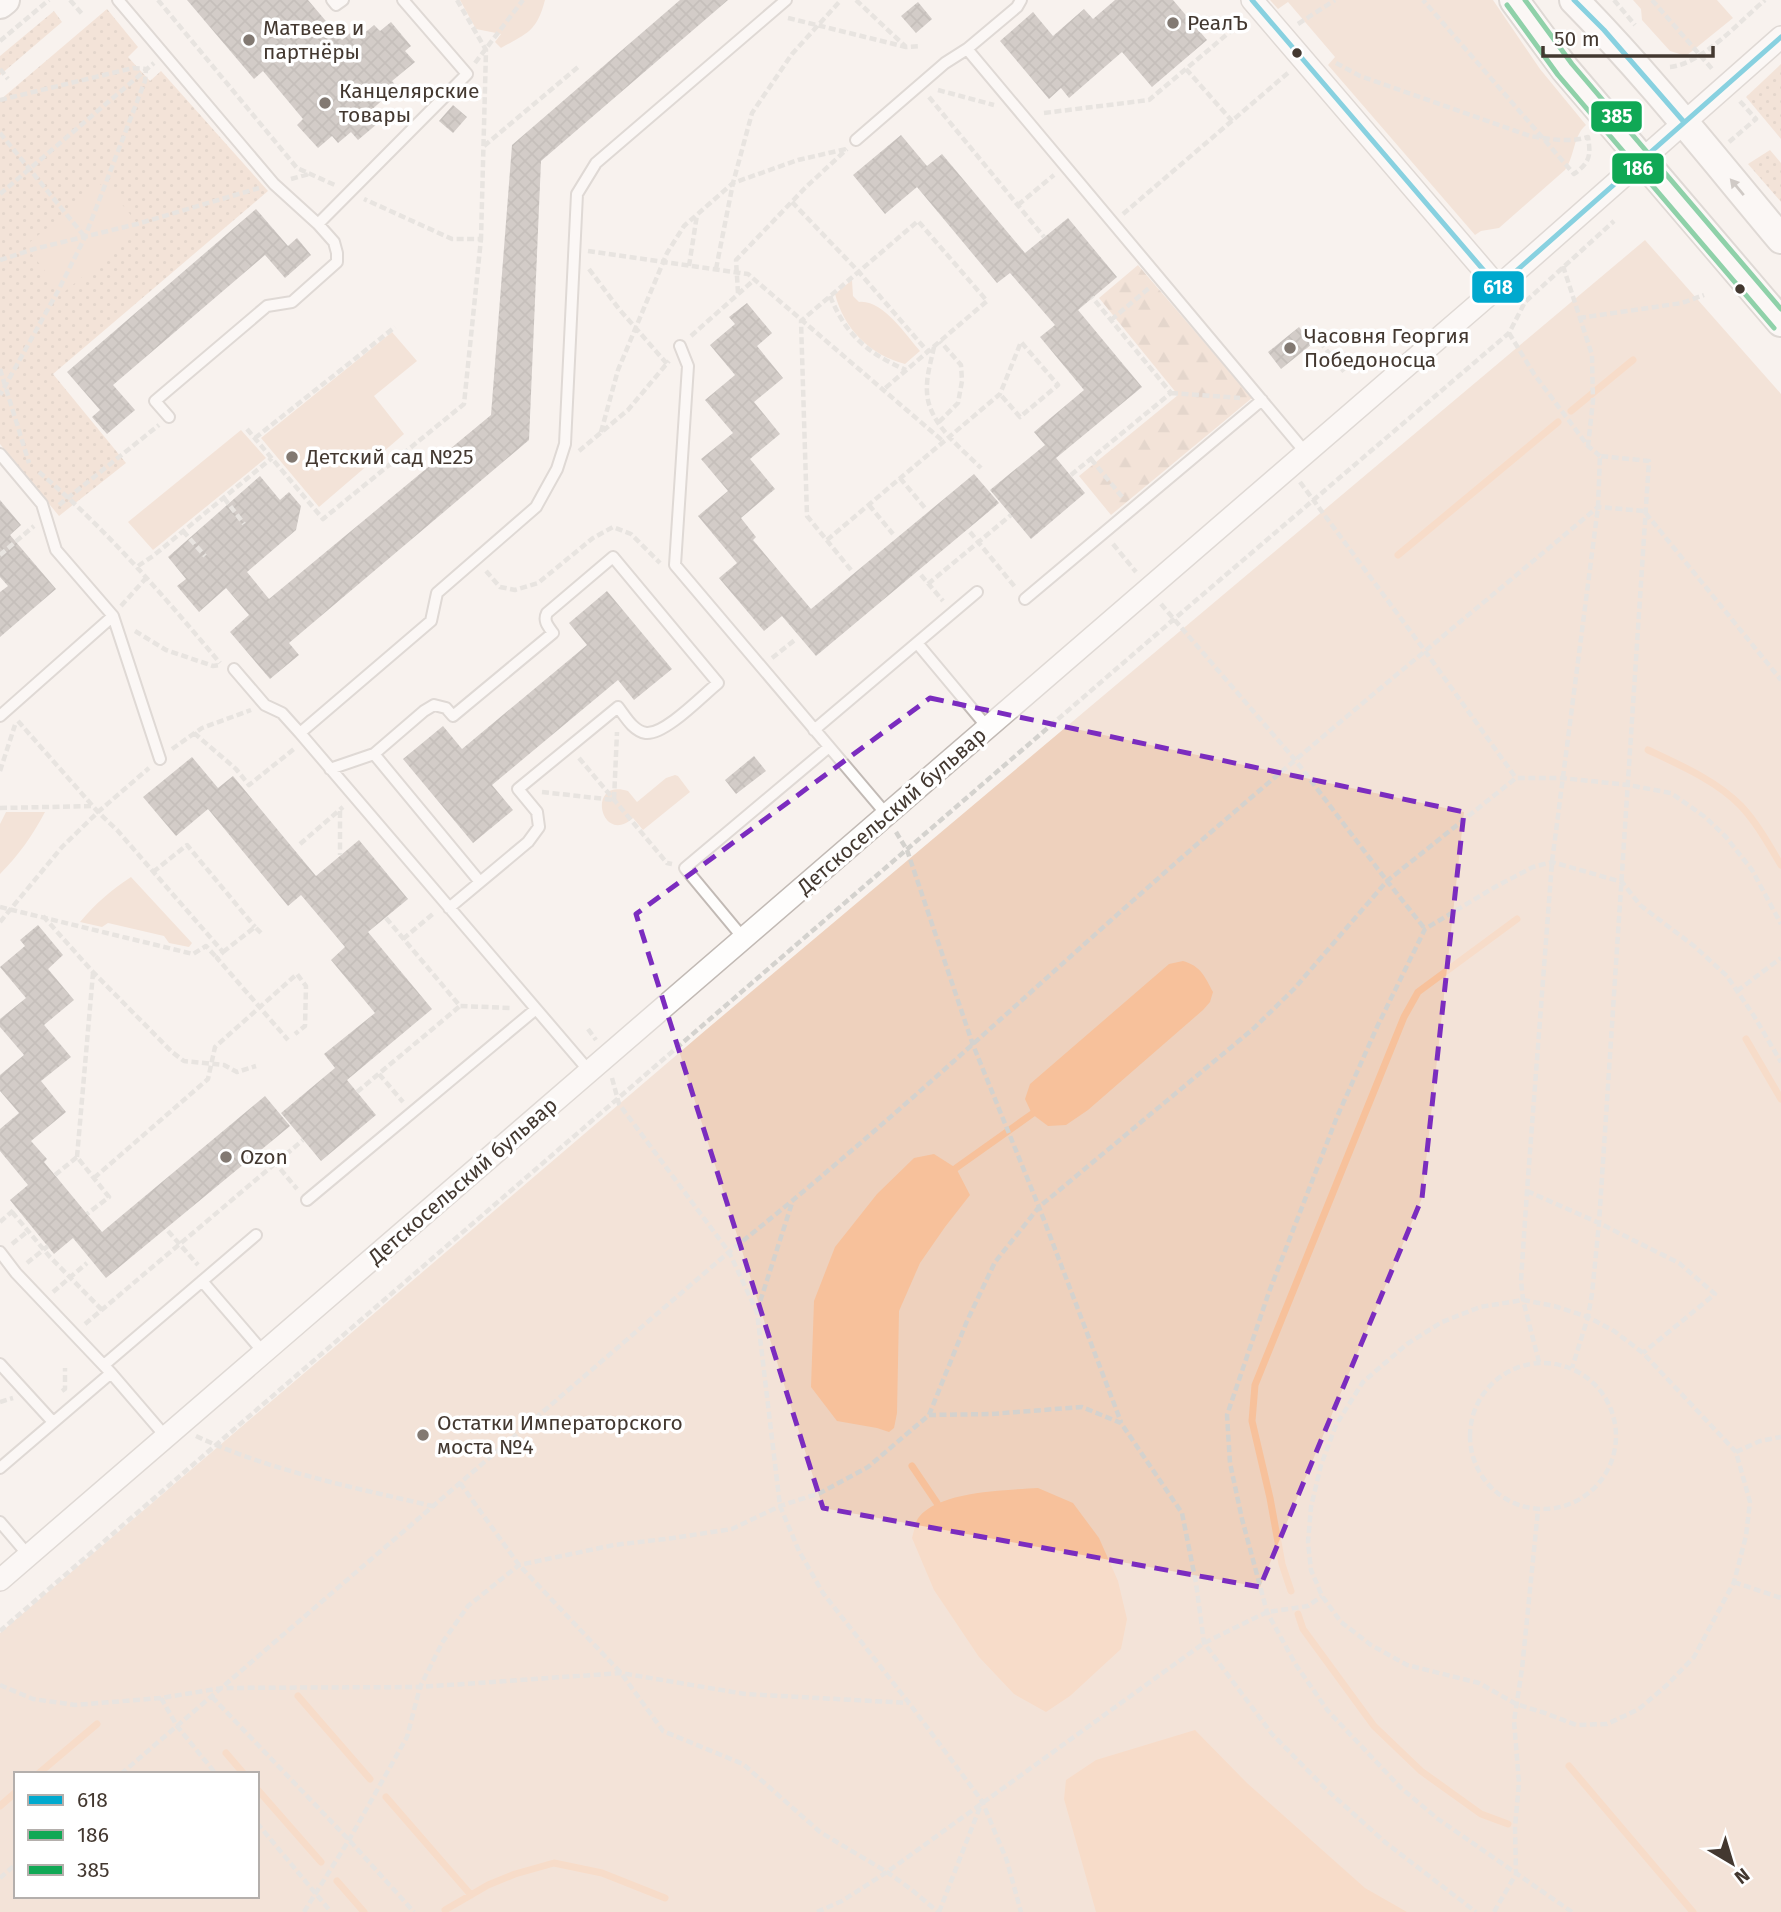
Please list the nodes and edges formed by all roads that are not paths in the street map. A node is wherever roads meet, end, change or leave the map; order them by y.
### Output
1 (5, 0) edge
2 (118, 0) edge
3 (332, 0) edge
4 (343, 0) edge
5 (403, 0) edge
6 (786, 0) edge
7 (1021, 0) edge
8 (1514, 0) edge
9 (1574, 0) edge
10 (0, 4) edge
11 (1250, 8) edge
12 (1781, 37) edge
13 (967, 49) junction
14 (1684, 122) junction
15 (856, 140) road end
16 (1642, 160) junction
17 (318, 224) junction
18 (1781, 239) edge
19 (1498, 287) junction
20 (1781, 322) edge
21 (680, 346) road end
22 (1262, 400) junction
23 (169, 417) road end
24 (1306, 453) junction
25 (0, 454) edge
26 (977, 592) dead end
27 (1025, 599) road end
28 (113, 616) junction
29 (916, 643) junction
30 (234, 669) dead end
31 (0, 716) edge
32 (988, 728) junction
33 (814, 730) junction
34 (303, 736) junction
35 (828, 747) junction
36 (374, 754) junction
37 (160, 759) road end
38 (330, 769) junction
39 (887, 815) junction
40 (480, 882) junction
41 (447, 906) junction
42 (744, 939) junction
43 (536, 1009) junction
44 (600, 1070) junction
45 (307, 1200) road end
46 (256, 1235) dead end
47 (0, 1252) edge
48 (205, 1279) junction
49 (264, 1353) junction
50 (0, 1364) edge
51 (107, 1369) junction
52 (53, 1422) junction
53 (166, 1437) junction
54 (0, 1468) edge
55 (0, 1522) edge
56 (29, 1556) junction
57 (0, 1580) edge

1 - 10 main road
2 - 17 lane
3 - 4 lane
5 - 17 lane
6 - 34 lane
7 - 13 lane
8 - 16 main road
9 - 14 main road
11 - 19 street
12 - 14 street, Детскосельский бульвар
13 - 15 lane
13 - 22 lane
14 - 16 street, Детскосельский бульвар
18 -> 14 main road
16 - 19 street, Детскосельский бульвар
16 - 20 main road
17 - 23 lane
19 - 24 street, Детскосельский бульвар
21 - 33 lane
22 - 24 lane
22 - 27 lane
24 - 32 street, Детскосельский бульвар
25 - 28 lane
26 - 29 lane
28 - 31 lane
28 - 37 lane
29 - 32 lane
29 - 33 lane
30 - 34 lane
32 - 39 street, Детскосельский бульвар
33 - 35 lane
34 - 38 lane
35 - 39 lane
35 - 42 lane
36 - 38 lane
36 - 40 lane
36 - 40 lane
38 - 41 lane
39 - 42 street, Детскосельский бульвар
40 - 41 lane
41 - 43 lane
42 - 44 street, Детскосельский бульвар
43 - 44 lane
43 - 45 lane
44 - 49 street, Детскосельский бульвар
46 - 48 lane
47 - 51 lane
48 - 49 lane
48 - 51 lane
49 - 53 street, Детскосельский бульвар
50 - 52 lane
51 - 52 lane
51 - 53 lane
52 - 54 lane
53 - 56 street, Детскосельский бульвар
55 - 56 lane
56 - 57 street, Детскосельский бульвар

